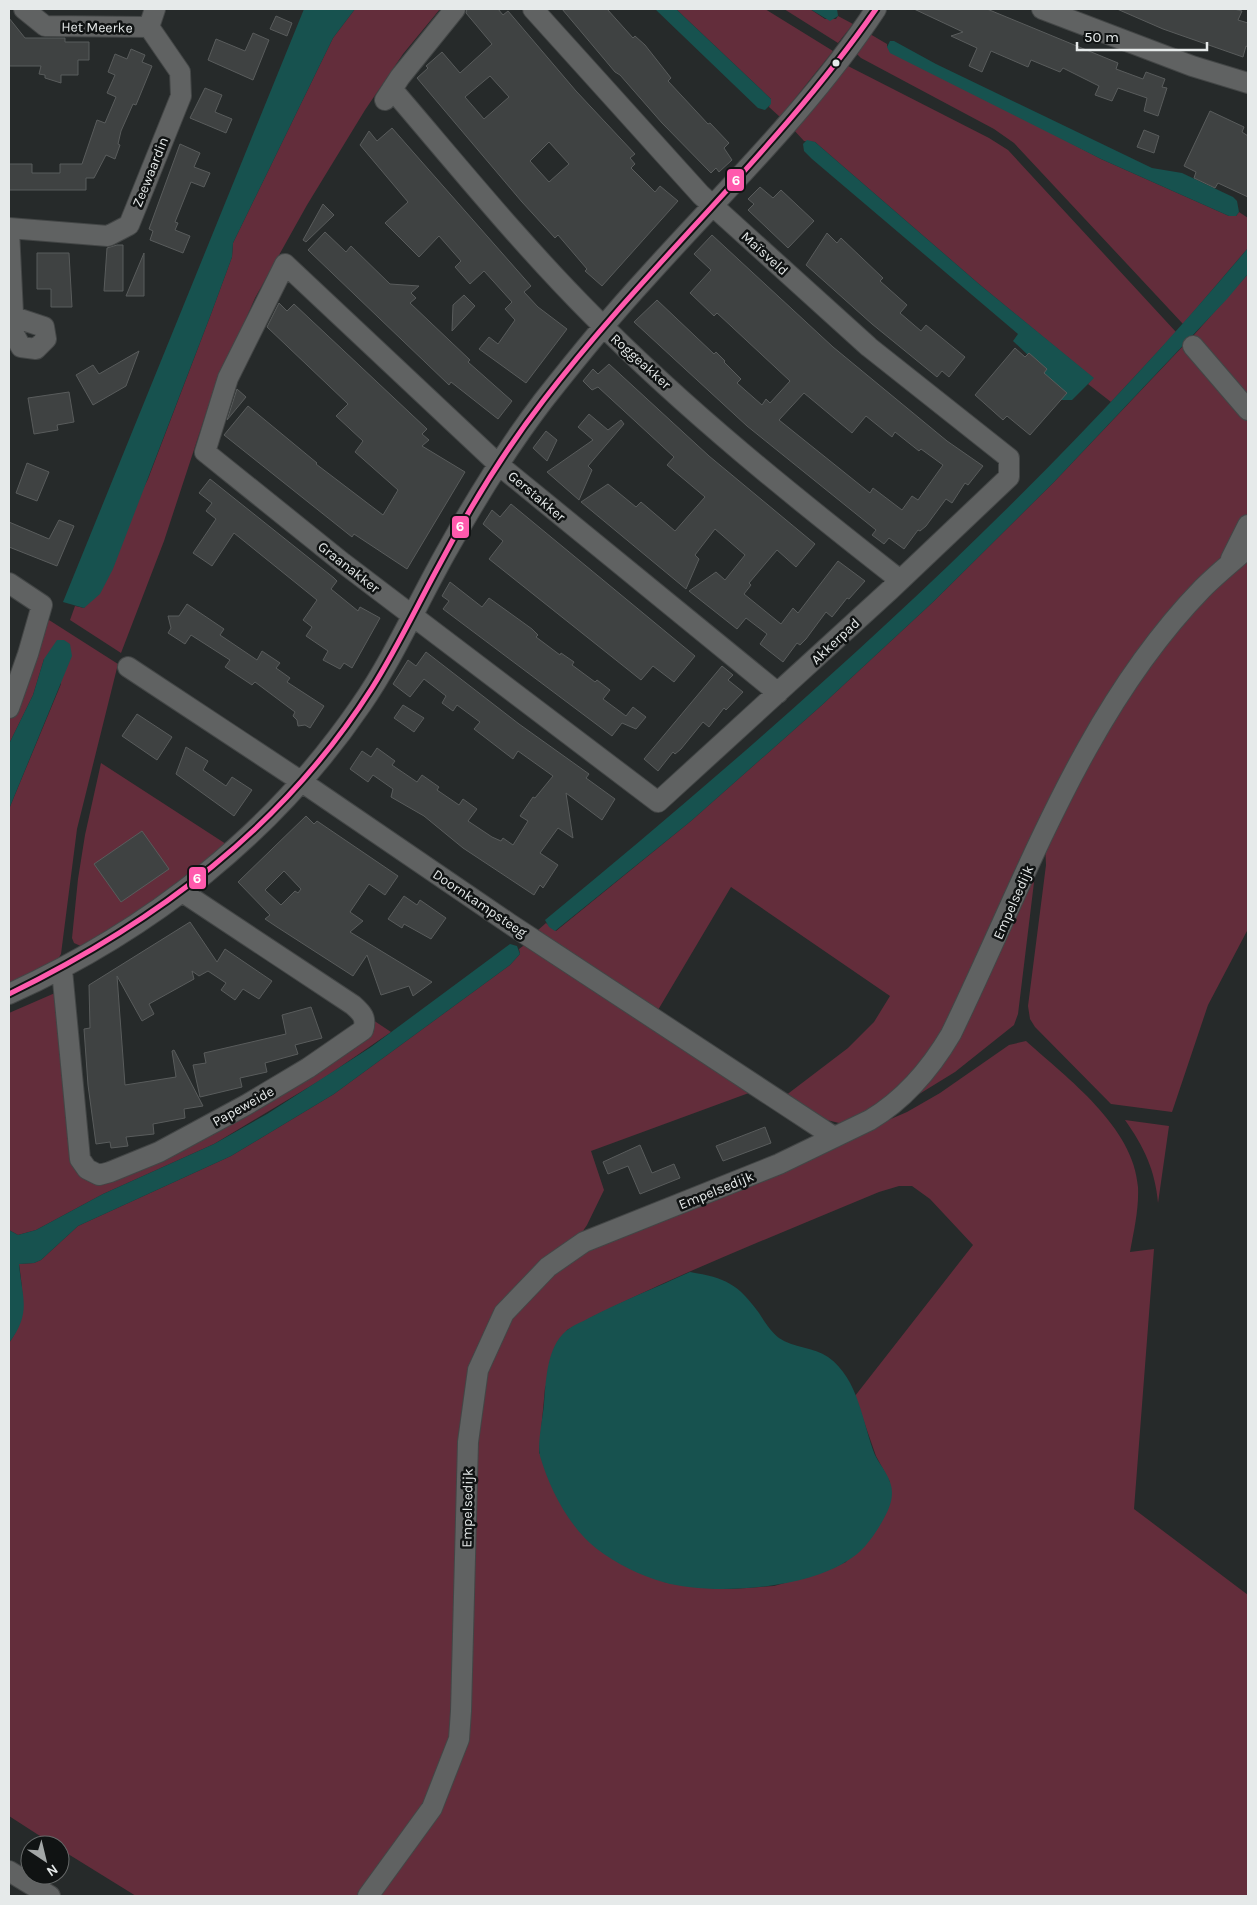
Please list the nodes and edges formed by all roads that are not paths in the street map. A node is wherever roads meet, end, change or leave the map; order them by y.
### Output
1 (24, 9) edge
2 (456, 9) edge
3 (533, 9) edge
4 (876, 9) edge
5 (1042, 9) edge
6 (45, 17) edge
7 (152, 18) edge
8 (1248, 83) edge
9 (713, 206) junction
10 (9, 229) edge
11 (285, 264) joint
12 (14, 317) dead end
13 (603, 327) junction
14 (1193, 346) dead end
15 (1248, 410) edge
16 (499, 465) junction
17 (1009, 477) joint
18 (1248, 525) edge
19 (1248, 548) edge
20 (1230, 564) junction
21 (900, 580) junction
22 (9, 583) edge
23 (412, 616) junction
24 (128, 667) dead end
25 (778, 693) junction
26 (9, 708) edge
27 (302, 782) junction
28 (658, 802) joint
29 (184, 893) junction
30 (62, 970) junction
31 (9, 994) edge
32 (834, 1137) junction
33 (9, 1871) edge
34 (50, 1896) edge
35 (368, 1896) edge

1 - 6 street, Het Meerke
2 - 13 street, Roggeakker
3 - 9 street, Maïsveld
4 - 9 street
5 - 8 street
6 - 7 street, Het Meerke
7 - 10 street, Zeewaardin
9 - 13 street
9 - 17 street, Maïsveld
10 - 12 street
11 - 16 street, Gerstakker
11 - 23 street, Graanakker
13 - 16 street
13 - 21 street, Roggeakker
14 - 15 street
16 - 23 street
16 - 25 street, Gerstakker
17 - 21 street, Akkerpad
18 - 20 street
19 - 20 street, Empelsedijk
20 - 32 street, Empelsedijk
21 - 25 street, Akkerpad
22 - 26 street
23 - 27 street
23 - 28 street, Graanakker
24 - 27 street, Doornkampsteeg
25 - 28 street, Akkerpad
27 - 29 street
27 - 32 street, Doornkampsteeg
29 - 30 street
29 - 30 street, Papeweide
30 - 31 street
32 - 35 street, Empelsedijk
33 - 34 street

